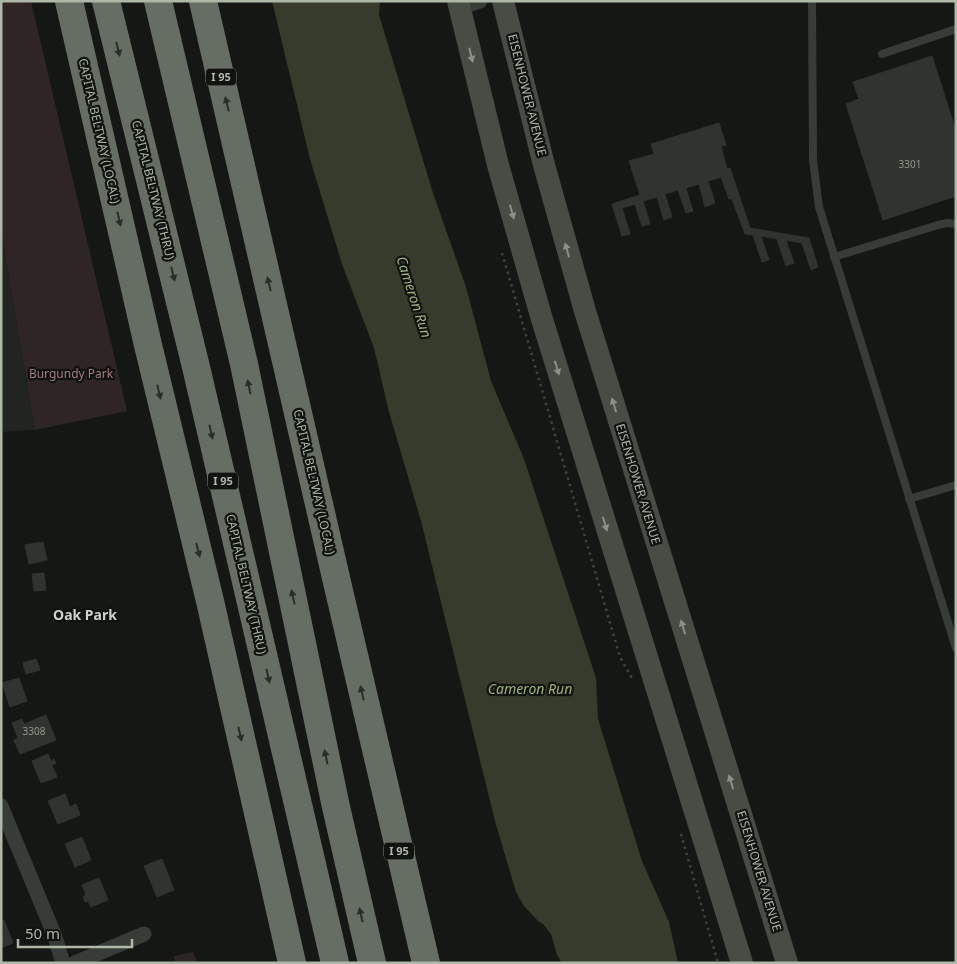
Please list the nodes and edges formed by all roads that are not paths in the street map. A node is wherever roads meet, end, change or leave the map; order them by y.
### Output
1 (69, 1) edge
2 (106, 1) edge
3 (158, 1) edge
4 (202, 1) edge
5 (503, 1) edge
6 (812, 1) edge
7 (466, 3) edge
8 (956, 29) edge
9 (882, 54) dead end
10 (956, 224) edge
11 (834, 257) junction
12 (956, 485) edge
13 (909, 499) junction
14 (956, 648) edge
15 (372, 740) junction
16 (1, 806) edge
17 (280, 914) junction
18 (144, 934) dead end
19 (63, 963) edge
20 (75, 963) edge
21 (286, 963) edge
22 (292, 963) edge
23 (334, 963) edge
24 (372, 963) edge
25 (426, 963) edge
26 (440, 963) edge
27 (742, 963) edge
28 (787, 963) edge

1 -> 17 highway, CAPITAL BELTWAY (LOCAL)
2 -> 23 highway, CAPITAL BELTWAY (THRU) / I 95
24 -> 3 highway
15 -> 4 highway, CAPITAL BELTWAY (LOCAL) / I 95
28 -> 5 main road, EISENHOWER AVENUE
6 - 11 lane
7 -> 27 main road
8 - 9 lane
10 - 11 lane
11 - 13 lane
12 - 13 lane
13 - 14 lane
15 - 25 highway, CAPITAL BELTWAY (LOCAL) / I 95
15 - 26 highway
16 - 19 street
17 - 21 highway
17 - 22 highway, CAPITAL BELTWAY (LOCAL)
18 - 20 street

